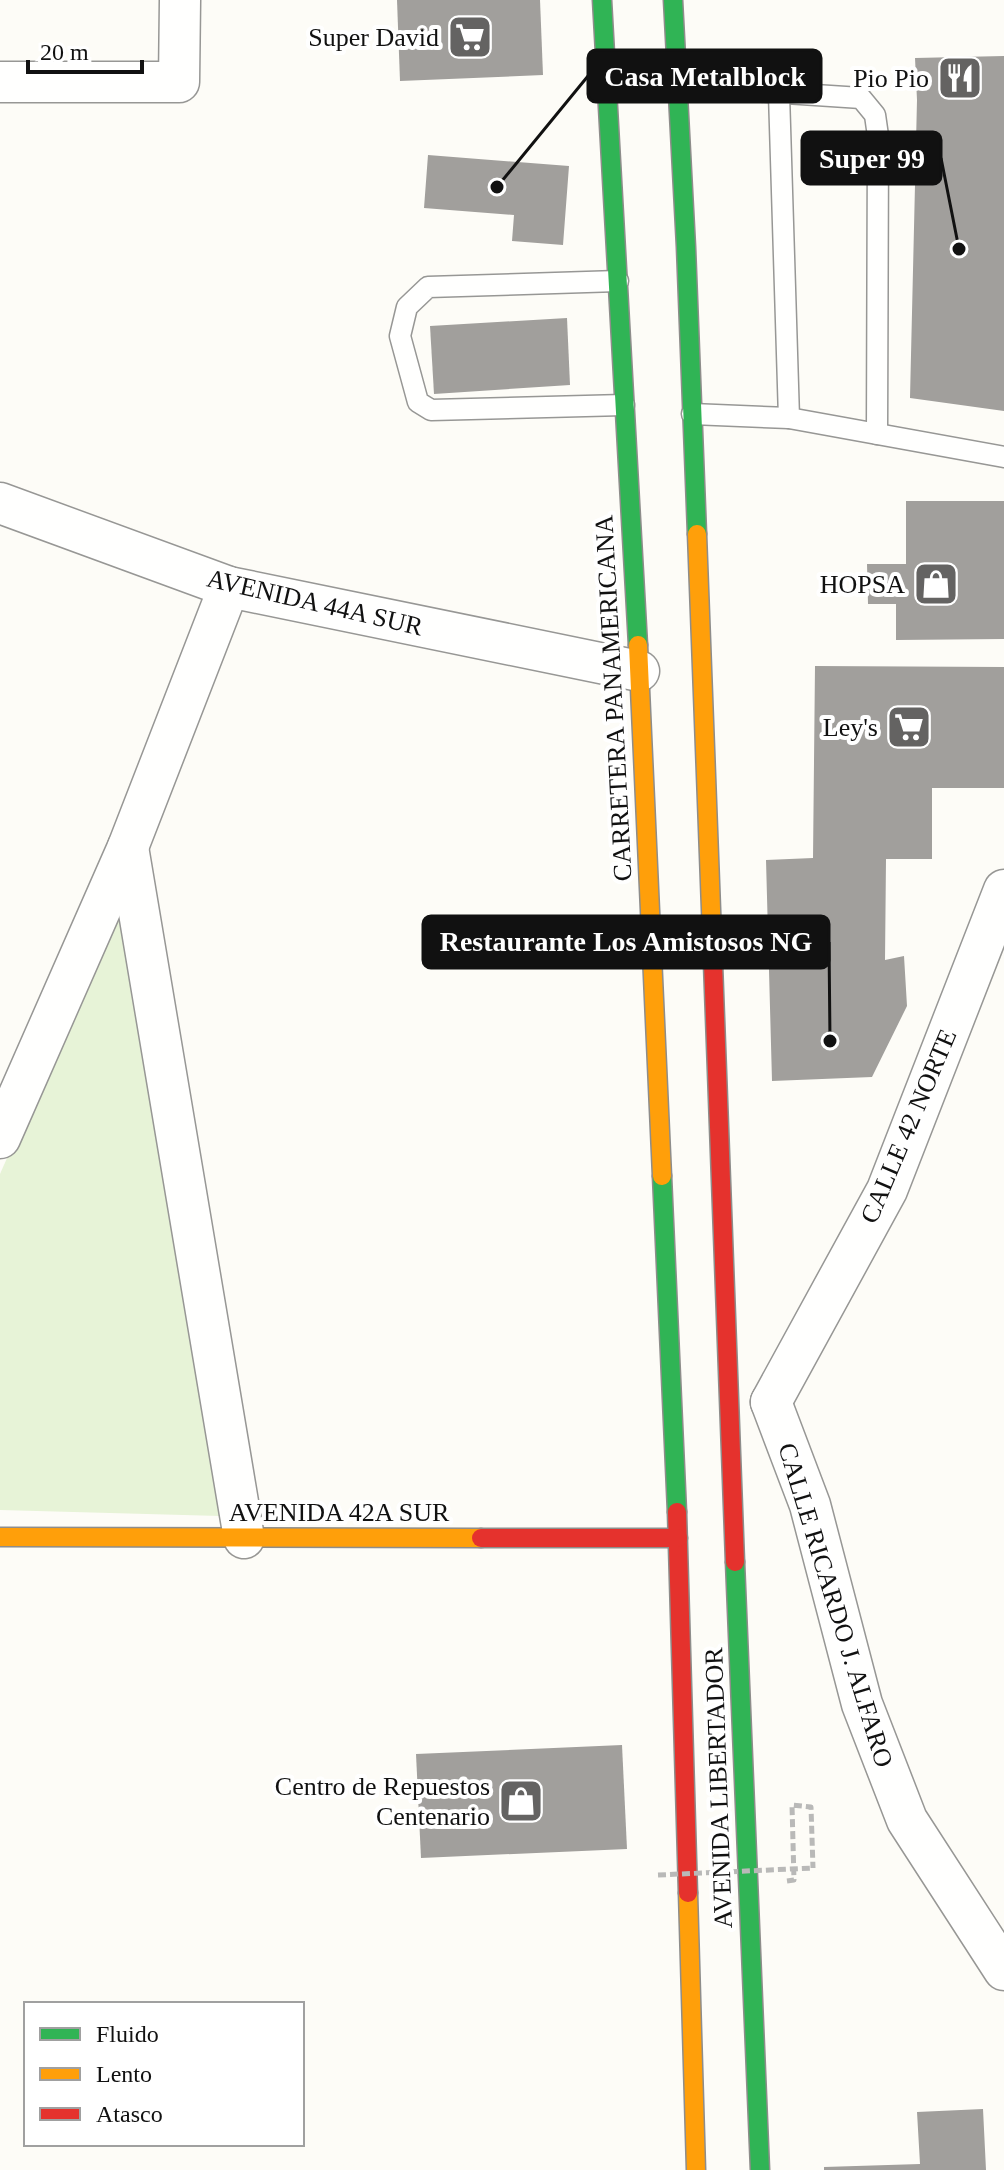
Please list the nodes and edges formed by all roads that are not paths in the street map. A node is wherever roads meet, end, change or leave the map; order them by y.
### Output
1 (180, 0) edge
2 (602, 0) edge
3 (673, 0) edge
4 (0, 82) edge
5 (677, 86) junction
6 (779, 94) junction
7 (618, 281) junction
8 (624, 405) junction
9 (692, 414) junction
10 (789, 418) junction
11 (877, 434) junction
12 (1004, 457) edge
13 (0, 503) edge
14 (229, 587) junction
15 (639, 671) junction
16 (128, 847) junction
17 (999, 913) edge
18 (0, 1138) edge
19 (771, 1402) junction
20 (729, 1404) junction
21 (0, 1537) edge
22 (244, 1538) junction
23 (685, 1538) junction
24 (1004, 1970) edge
25 (678, 2170) edge
26 (696, 2170) edge
27 (760, 2170) edge

1 - 4 street
2 - 7 main road, CARRETERA PANAMERICANA
3 - 5 main road
5 - 6 lane
5 - 9 main road
6 - 10 lane
6 - 11 lane
7 - 8 main road, CARRETERA PANAMERICANA
7 - 8 lane
8 - 15 main road, CARRETERA PANAMERICANA
9 - 10 lane
9 - 20 main road
10 - 11 lane
11 - 12 lane
13 - 14 street, AVENIDA 44A SUR
14 - 15 street, AVENIDA 44A SUR
14 - 16 street
15 - 23 main road, CARRETERA PANAMERICANA
16 - 18 street
16 - 22 street
17 - 19 street, CALLE 42 NORTE
19 - 20 street
19 - 24 street, CALLE RICARDO J. ALFARO
20 - 27 main road, AVENIDA LIBERTADOR
21 - 22 main road, AVENIDA 42A SUR
22 - 23 main road, AVENIDA 42A SUR
23 - 26 main road, AVENIDA LIBERTADOR
25 - 26 street

